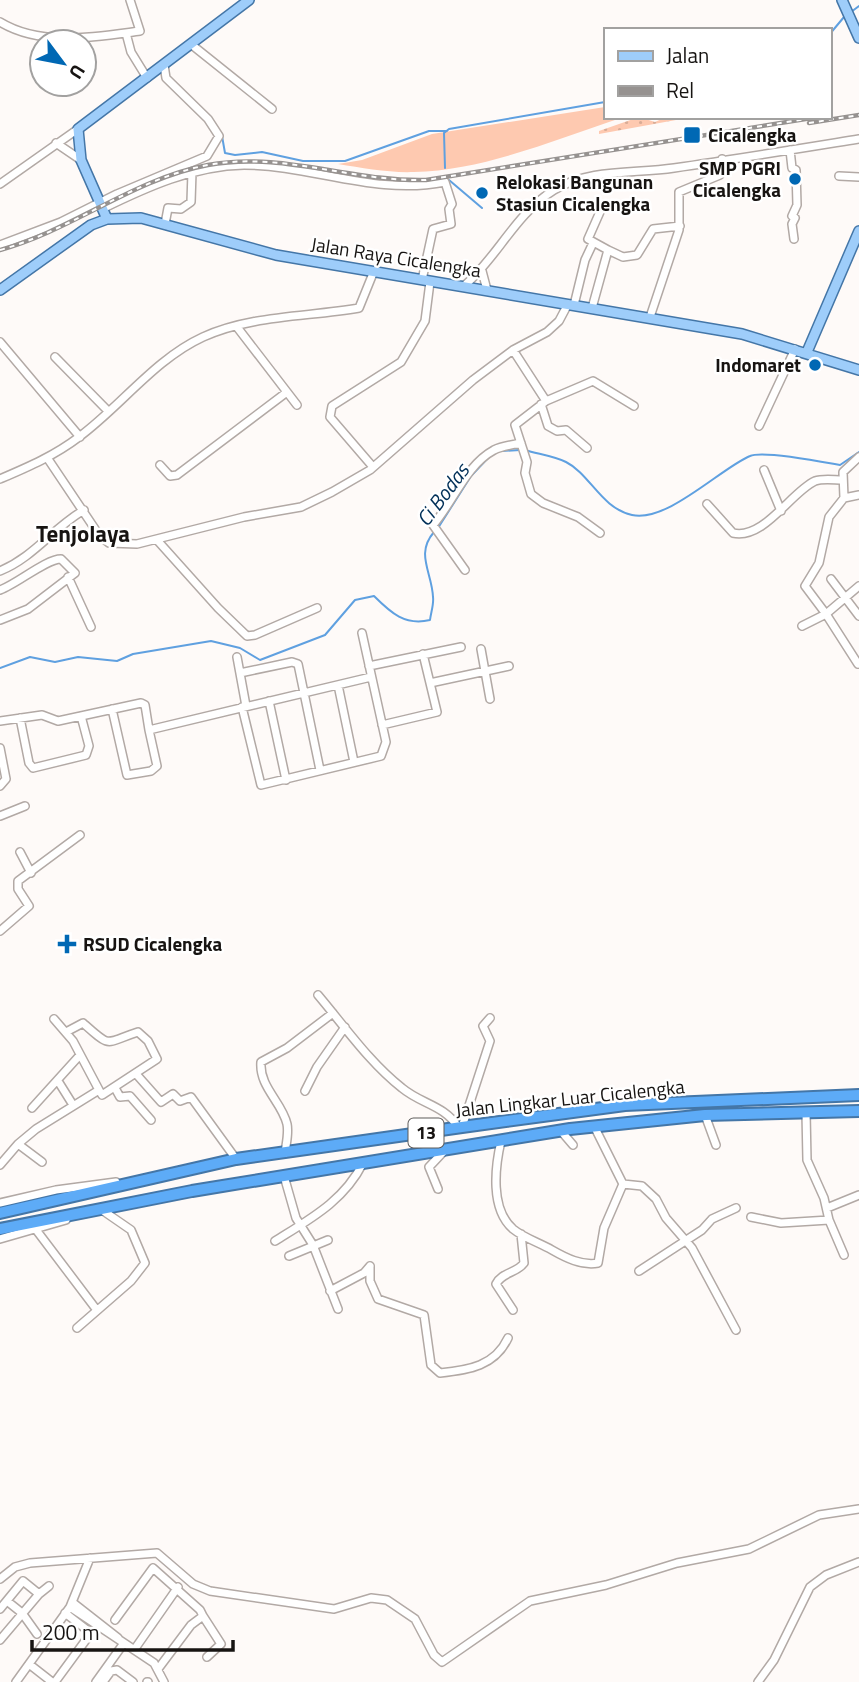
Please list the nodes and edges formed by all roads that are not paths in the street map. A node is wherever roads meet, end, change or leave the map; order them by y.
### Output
1 (130, 0) edge
2 (249, 0) edge
3 (842, 0) edge
4 (0, 22) edge
5 (126, 33) junction
6 (859, 37) edge
7 (192, 45) junction
8 (164, 65) junction
9 (147, 78) junction
10 (272, 109) dead end
11 (78, 129) junction
12 (859, 139) edge
13 (56, 144) junction
14 (790, 150) junction
15 (722, 159) junction
16 (80, 160) junction
17 (192, 172) junction
18 (839, 176) dead end
19 (859, 177) edge
20 (0, 184) edge
21 (603, 205) dead end
22 (101, 206) junction
23 (107, 219) junction
24 (164, 224) junction
25 (680, 226) junction
26 (859, 231) edge
27 (794, 239) dead end
28 (593, 243) junction
29 (0, 245) edge
30 (608, 250) junction
31 (374, 271) junction
32 (482, 271) junction
33 (426, 281) junction
34 (464, 286) junction
35 (2, 287) edge
36 (487, 290) junction
37 (571, 304) junction
38 (593, 307) junction
39 (650, 317) junction
40 (237, 327) junction
41 (1, 347) edge
42 (795, 349) junction
43 (513, 350) junction
44 (807, 352) junction
45 (55, 357) dead end
46 (859, 370) edge
47 (287, 392) junction
48 (543, 403) junction
49 (297, 405) dead end
50 (634, 406) dead end
51 (108, 411) junction
52 (759, 426) dead end
53 (80, 437) junction
54 (522, 444) junction
55 (587, 449) dead end
56 (859, 457) edge
57 (48, 459) junction
58 (160, 465) dead end
59 (373, 467) junction
60 (764, 470) dead end
61 (0, 480) edge
62 (843, 480) junction
63 (859, 495) edge
64 (844, 498) junction
65 (707, 504) dead end
66 (84, 510) junction
67 (781, 511) junction
68 (600, 533) dead end
69 (157, 540) junction
70 (0, 570) edge
71 (465, 570) dead end
72 (68, 577) junction
73 (831, 579) dead end
74 (859, 586) edge
75 (0, 590) edge
76 (844, 596) junction
77 (317, 608) dead end
78 (826, 614) junction
79 (859, 616) edge
80 (0, 620) edge
81 (802, 626) dead end
82 (91, 627) dead end
83 (362, 633) dead end
84 (461, 646) dead end
85 (481, 649) dead end
86 (423, 654) junction
87 (237, 657) dead end
88 (858, 664) edge
89 (369, 666) junction
90 (509, 666) dead end
91 (485, 671) junction
92 (240, 673) junction
93 (371, 677) junction
94 (430, 684) junction
95 (338, 685) junction
96 (305, 693) junction
97 (491, 699) dead end
98 (269, 701) junction
99 (244, 706) junction
100 (112, 709) junction
101 (81, 716) junction
102 (20, 718) junction
103 (0, 721) edge
104 (382, 724) junction
105 (149, 730) junction
106 (0, 748) edge
107 (354, 762) junction
108 (320, 770) junction
109 (286, 780) junction
110 (0, 786) edge
111 (25, 806) dead end
112 (0, 816) edge
113 (80, 835) dead end
114 (20, 852) dead end
115 (31, 873) junction
116 (0, 931) edge
117 (318, 995) dead end
118 (333, 1013) junction
119 (490, 1018) dead end
120 (54, 1019) dead end
121 (345, 1027) junction
122 (66, 1032) junction
123 (80, 1055) junction
124 (136, 1075) junction
125 (58, 1081) junction
126 (114, 1088) junction
127 (99, 1090) junction
128 (305, 1091) dead end
129 (859, 1095) edge
130 (73, 1105) junction
131 (32, 1108) dead end
132 (859, 1111) edge
133 (806, 1113) junction
134 (705, 1115) junction
135 (150, 1120) dead end
136 (594, 1126) junction
137 (460, 1127) junction
138 (561, 1131) junction
139 (501, 1141) junction
140 (18, 1144) junction
141 (573, 1145) dead end
142 (716, 1145) dead end
143 (445, 1150) junction
144 (285, 1153) junction
145 (236, 1159) junction
146 (42, 1163) dead end
147 (363, 1163) junction
148 (0, 1166) edge
149 (284, 1176) junction
150 (149, 1181) junction
151 (623, 1184) junction
152 (438, 1189) dead end
153 (859, 1195) edge
154 (0, 1203) edge
155 (736, 1208) dead end
156 (827, 1208) junction
157 (97, 1211) junction
158 (0, 1213) edge
159 (751, 1217) dead end
160 (829, 1220) junction
161 (300, 1225) junction
162 (0, 1229) edge
163 (37, 1231) junction
164 (520, 1234) junction
165 (0, 1239) edge
166 (328, 1240) dead end
167 (686, 1240) junction
168 (275, 1241) dead end
169 (313, 1245) junction
170 (844, 1255) dead end
171 (289, 1256) dead end
172 (639, 1271) dead end
173 (330, 1291) junction
174 (96, 1310) junction
175 (338, 1310) dead end
176 (513, 1310) dead end
177 (77, 1328) dead end
178 (736, 1330) dead end
179 (508, 1338) dead end
180 (859, 1509) edge
181 (90, 1558) junction
182 (859, 1562) edge
183 (0, 1579) edge
184 (49, 1586) dead end
185 (178, 1587) junction
186 (39, 1594) junction
187 (7, 1601) junction
188 (69, 1607) junction
189 (0, 1609) edge
190 (22, 1613) junction
191 (203, 1616) junction
192 (115, 1620) dead end
193 (0, 1625) edge
194 (7, 1631) junction
195 (37, 1634) dead end
196 (0, 1640) edge
197 (121, 1641) junction
198 (134, 1650) junction
199 (207, 1657) dead end
200 (29, 1664) junction
201 (158, 1669) junction
202 (16, 1682) edge
203 (53, 1682) edge
204 (96, 1682) edge
205 (103, 1682) edge
206 (133, 1682) edge
207 (164, 1682) edge
208 (758, 1682) edge

1 - 5 street
2 - 7 main road
3 - 6 main road
4 - 5 street
5 - 9 street
7 - 8 main road
7 - 10 street
8 - 9 main road
8 - 22 street
9 - 11 main road
11 - 13 street
11 - 16 main road
12 - 14 street
13 - 16 street
13 - 20 street
14 - 15 street
14 - 27 street
15 - 25 street
15 - 32 street
16 - 22 main road
17 - 22 street
17 - 24 street
17 - 33 street
18 - 19 street
21 - 28 street
22 - 23 main road
22 - 29 street
23 - 24 main road, Jalan Raya Cicalengka
23 - 35 main road, Jalan Raya Cicalengka
24 - 31 main road, Jalan Raya Cicalengka
25 - 30 street
25 - 39 street
26 - 44 main road
28 - 30 street
28 - 37 street
30 - 38 street
31 - 33 main road, Jalan Raya Cicalengka
31 - 40 street
32 - 34 street
32 - 36 street
33 - 34 main road, Jalan Raya Cicalengka
33 - 59 street
34 - 36 main road, Jalan Raya Cicalengka
36 - 37 main road, Jalan Raya Cicalengka
37 - 38 main road, Jalan Raya Cicalengka
37 - 43 street
38 - 39 main road, Jalan Raya Cicalengka
39 - 42 main road, Jalan Raya Cicalengka
40 - 47 street
40 - 51 street
41 - 53 street
42 - 44 main road, Jalan Raya Cicalengka
42 - 52 street
43 - 48 street
43 - 59 street
44 - 46 main road, Jalan Raya Cicalengka
45 - 51 street
47 - 49 street
47 - 58 street
48 - 50 street
48 - 54 street
48 - 55 street
51 - 53 street
53 - 57 street
54 - 68 street
54 - 71 street
56 - 62 street
57 - 61 street
57 - 66 street
59 - 69 street
60 - 67 street
62 - 64 street
62 - 67 street
63 - 64 street
64 - 78 street
65 - 67 street
66 - 69 street
66 - 70 street
69 - 77 street
72 - 75 street
72 - 80 street
72 - 82 street
73 - 76 street
74 - 76 street
76 - 78 street
76 - 79 street
78 - 81 street
78 - 88 street
83 - 89 street
84 - 86 street
85 - 91 street
86 - 89 street
86 - 94 street
87 - 92 street
89 - 93 street
90 - 91 street
91 - 94 street
91 - 97 street
92 - 96 street
92 - 99 street
93 - 95 street
93 - 104 street
94 - 104 street
95 - 96 street
95 - 107 street
96 - 98 street
96 - 108 street
98 - 99 street
98 - 109 street
99 - 105 street
99 - 109 street
100 - 101 street
100 - 105 street
100 - 105 street
101 - 102 street
101 - 102 street
102 - 103 street
104 - 107 street
106 - 110 street
107 - 108 street
108 - 109 street
111 - 112 street
113 - 115 street
114 - 115 street
115 - 116 street
117 - 118 street
118 - 121 street
118 - 144 street
119 - 137 street
120 - 122 street
121 - 128 street
121 - 137 street
122 - 123 street
122 - 124 street
123 - 125 street
123 - 127 street
124 - 126 street
124 - 145 street
125 - 130 street
125 - 131 street
126 - 127 street
126 - 135 street
127 - 130 street
129 - 137 highway, Jalan Lingkar Luar Cicalengka / 13
130 - 140 street
132 - 133 highway, Jalan Lingkar Luar Cicalengka / 13
133 - 134 highway, Jalan Lingkar Luar Cicalengka / 13
133 - 156 street
134 - 136 highway, Jalan Lingkar Luar Cicalengka / 13
134 - 142 street
136 - 138 highway, Jalan Lingkar Luar Cicalengka / 13
136 - 151 street
137 - 144 highway, Jalan Lingkar Luar Cicalengka / 13
138 - 139 highway, Jalan Lingkar Luar Cicalengka / 13
138 - 141 street
139 - 143 highway, Jalan Lingkar Luar Cicalengka / 13
139 - 164 street
140 - 146 street
140 - 148 street
143 - 147 highway, Jalan Lingkar Luar Cicalengka / 13
143 - 152 street
144 - 145 highway, Jalan Lingkar Luar Cicalengka / 13
145 - 150 highway, Jalan Lingkar Luar Cicalengka / 13
147 - 149 highway, Jalan Lingkar Luar Cicalengka / 13
147 - 161 street
149 - 157 highway, Jalan Lingkar Luar Cicalengka / 13
149 - 161 street
150 - 154 street
150 - 158 highway, Jalan Lingkar Luar Cicalengka / 13
151 - 164 street
151 - 167 street
153 - 156 street
155 - 167 street
156 - 160 street
157 - 162 highway, Jalan Lingkar Luar Cicalengka / 13
157 - 163 street
157 - 174 street
159 - 160 street
160 - 170 street
161 - 168 street
161 - 169 street
163 - 165 street
163 - 174 street
164 - 176 street
166 - 169 street
167 - 172 street
167 - 178 street
169 - 171 street
169 - 173 street
173 - 175 street
173 - 179 street
174 - 177 street
180 - 181 street
181 - 183 street
181 - 188 street
182 - 208 street
184 - 186 street
185 - 191 street
185 - 192 street
185 - 198 street
186 - 187 street
186 - 190 street
187 - 189 street
187 - 190 street
188 - 197 street
188 - 200 street
188 - 203 street
190 - 194 street
190 - 195 street
191 - 199 street
191 - 201 street
193 - 194 street
194 - 196 street
197 - 198 street
197 - 204 street
198 - 201 street
200 - 202 street
200 - 203 street
201 - 207 street
205 - 206 street

